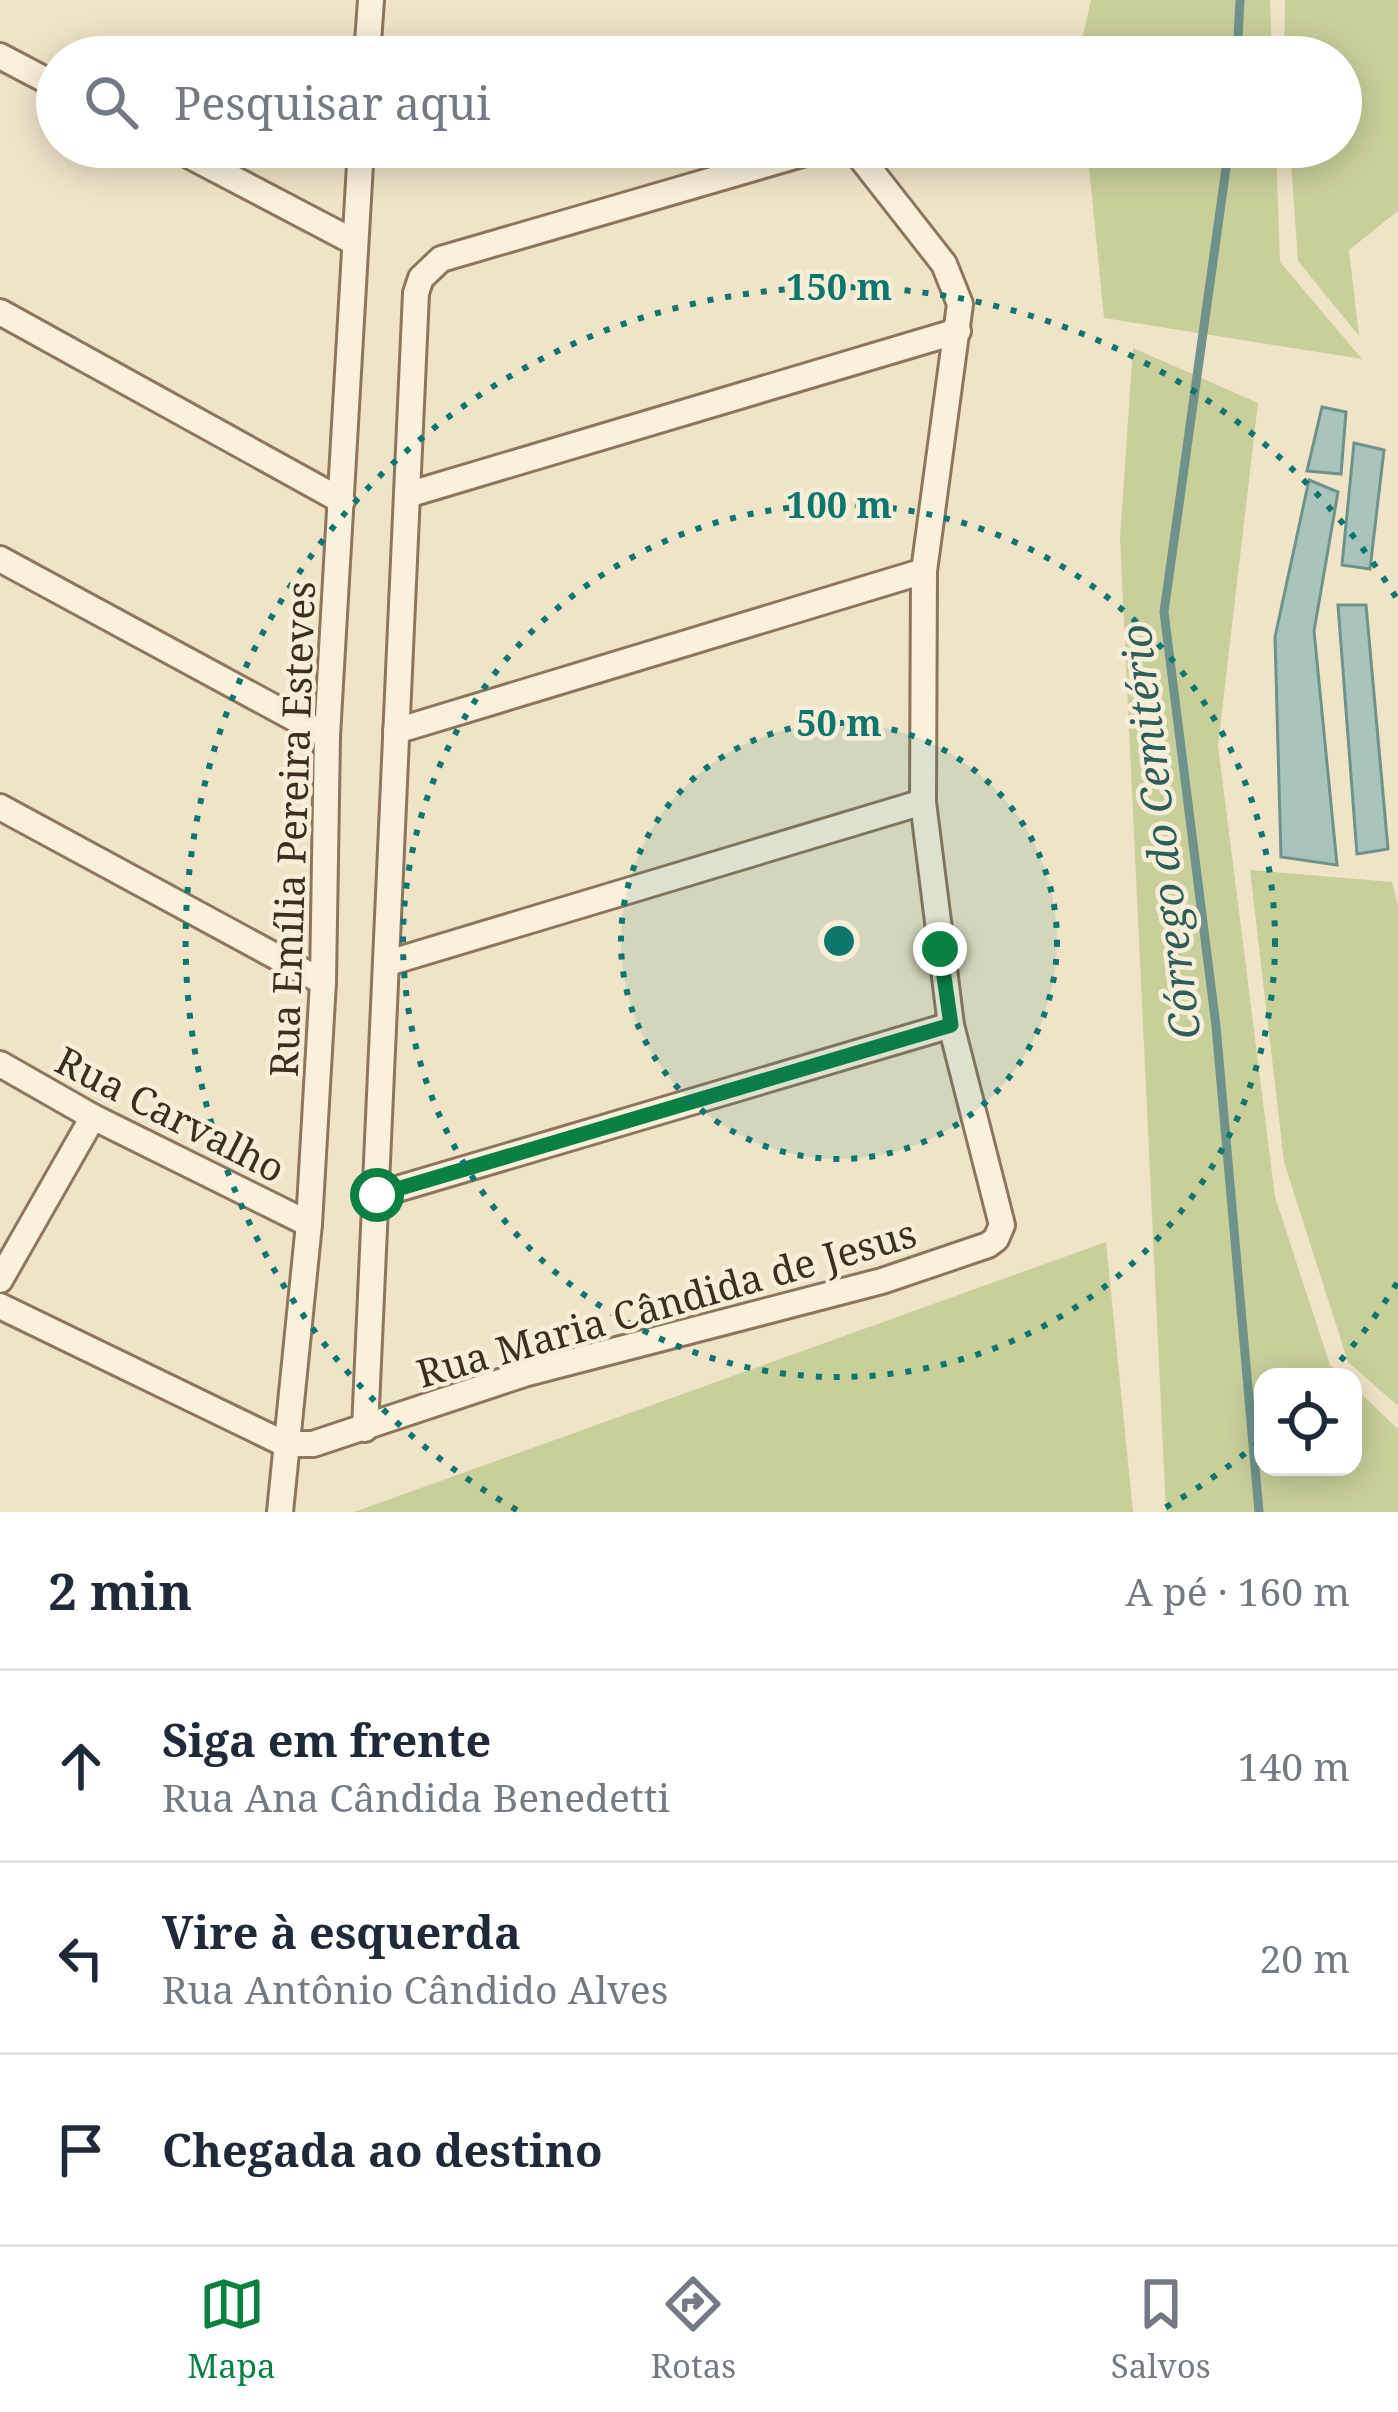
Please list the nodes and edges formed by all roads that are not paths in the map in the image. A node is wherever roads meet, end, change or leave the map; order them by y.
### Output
1 (364, 4) edge
2 (366, 36) edge
3 (0, 56) edge
4 (36, 75) edge
5 (213, 168) edge
6 (359, 168) edge
7 (754, 168) edge
8 (866, 168) edge
9 (354, 242) junction
10 (0, 312) edge
11 (958, 331) junction
12 (407, 495) junction
13 (342, 501) junction
14 (0, 559) edge
15 (924, 571) junction
16 (396, 731) junction
17 (327, 736) junction
18 (923, 802) junction
19 (0, 807) edge
20 (388, 963) junction
21 (323, 982) junction
22 (951, 1025) junction
23 (0, 1064) edge
24 (92, 1118) junction
25 (377, 1195) junction
26 (309, 1225) junction
27 (0, 1280) edge
28 (0, 1306) edge
29 (365, 1430) junction
30 (285, 1444) junction
31 (280, 1512) edge

1 - 2 street
3 - 4 street
5 - 9 street
6 - 9 street, Rua Emília Pereira Esteves
7 - 12 street
8 - 11 street
9 - 13 street, Rua Emília Pereira Esteves
10 - 13 street
11 - 12 street
11 - 15 street
12 - 16 street
13 - 17 street, Rua Emília Pereira Esteves
14 - 17 street
15 - 16 street
15 - 18 street
16 - 20 street
17 - 21 street, Rua Emília Pereira Esteves
18 - 20 street
18 - 22 street
19 - 21 street
20 - 25 street
21 - 26 street, Rua Emília Pereira Esteves
22 - 25 street
22 - 29 street, Rua Maria Cândida de Jesus
23 - 24 street, Rua Carvalho
24 - 26 street, Rua Carvalho
24 - 27 street
25 - 29 street
26 - 30 street, Rua Emília Pereira Esteves
28 - 30 street
29 - 30 street, Rua Maria Cândida de Jesus
30 - 31 street, Rua Emília Pereira Esteves

